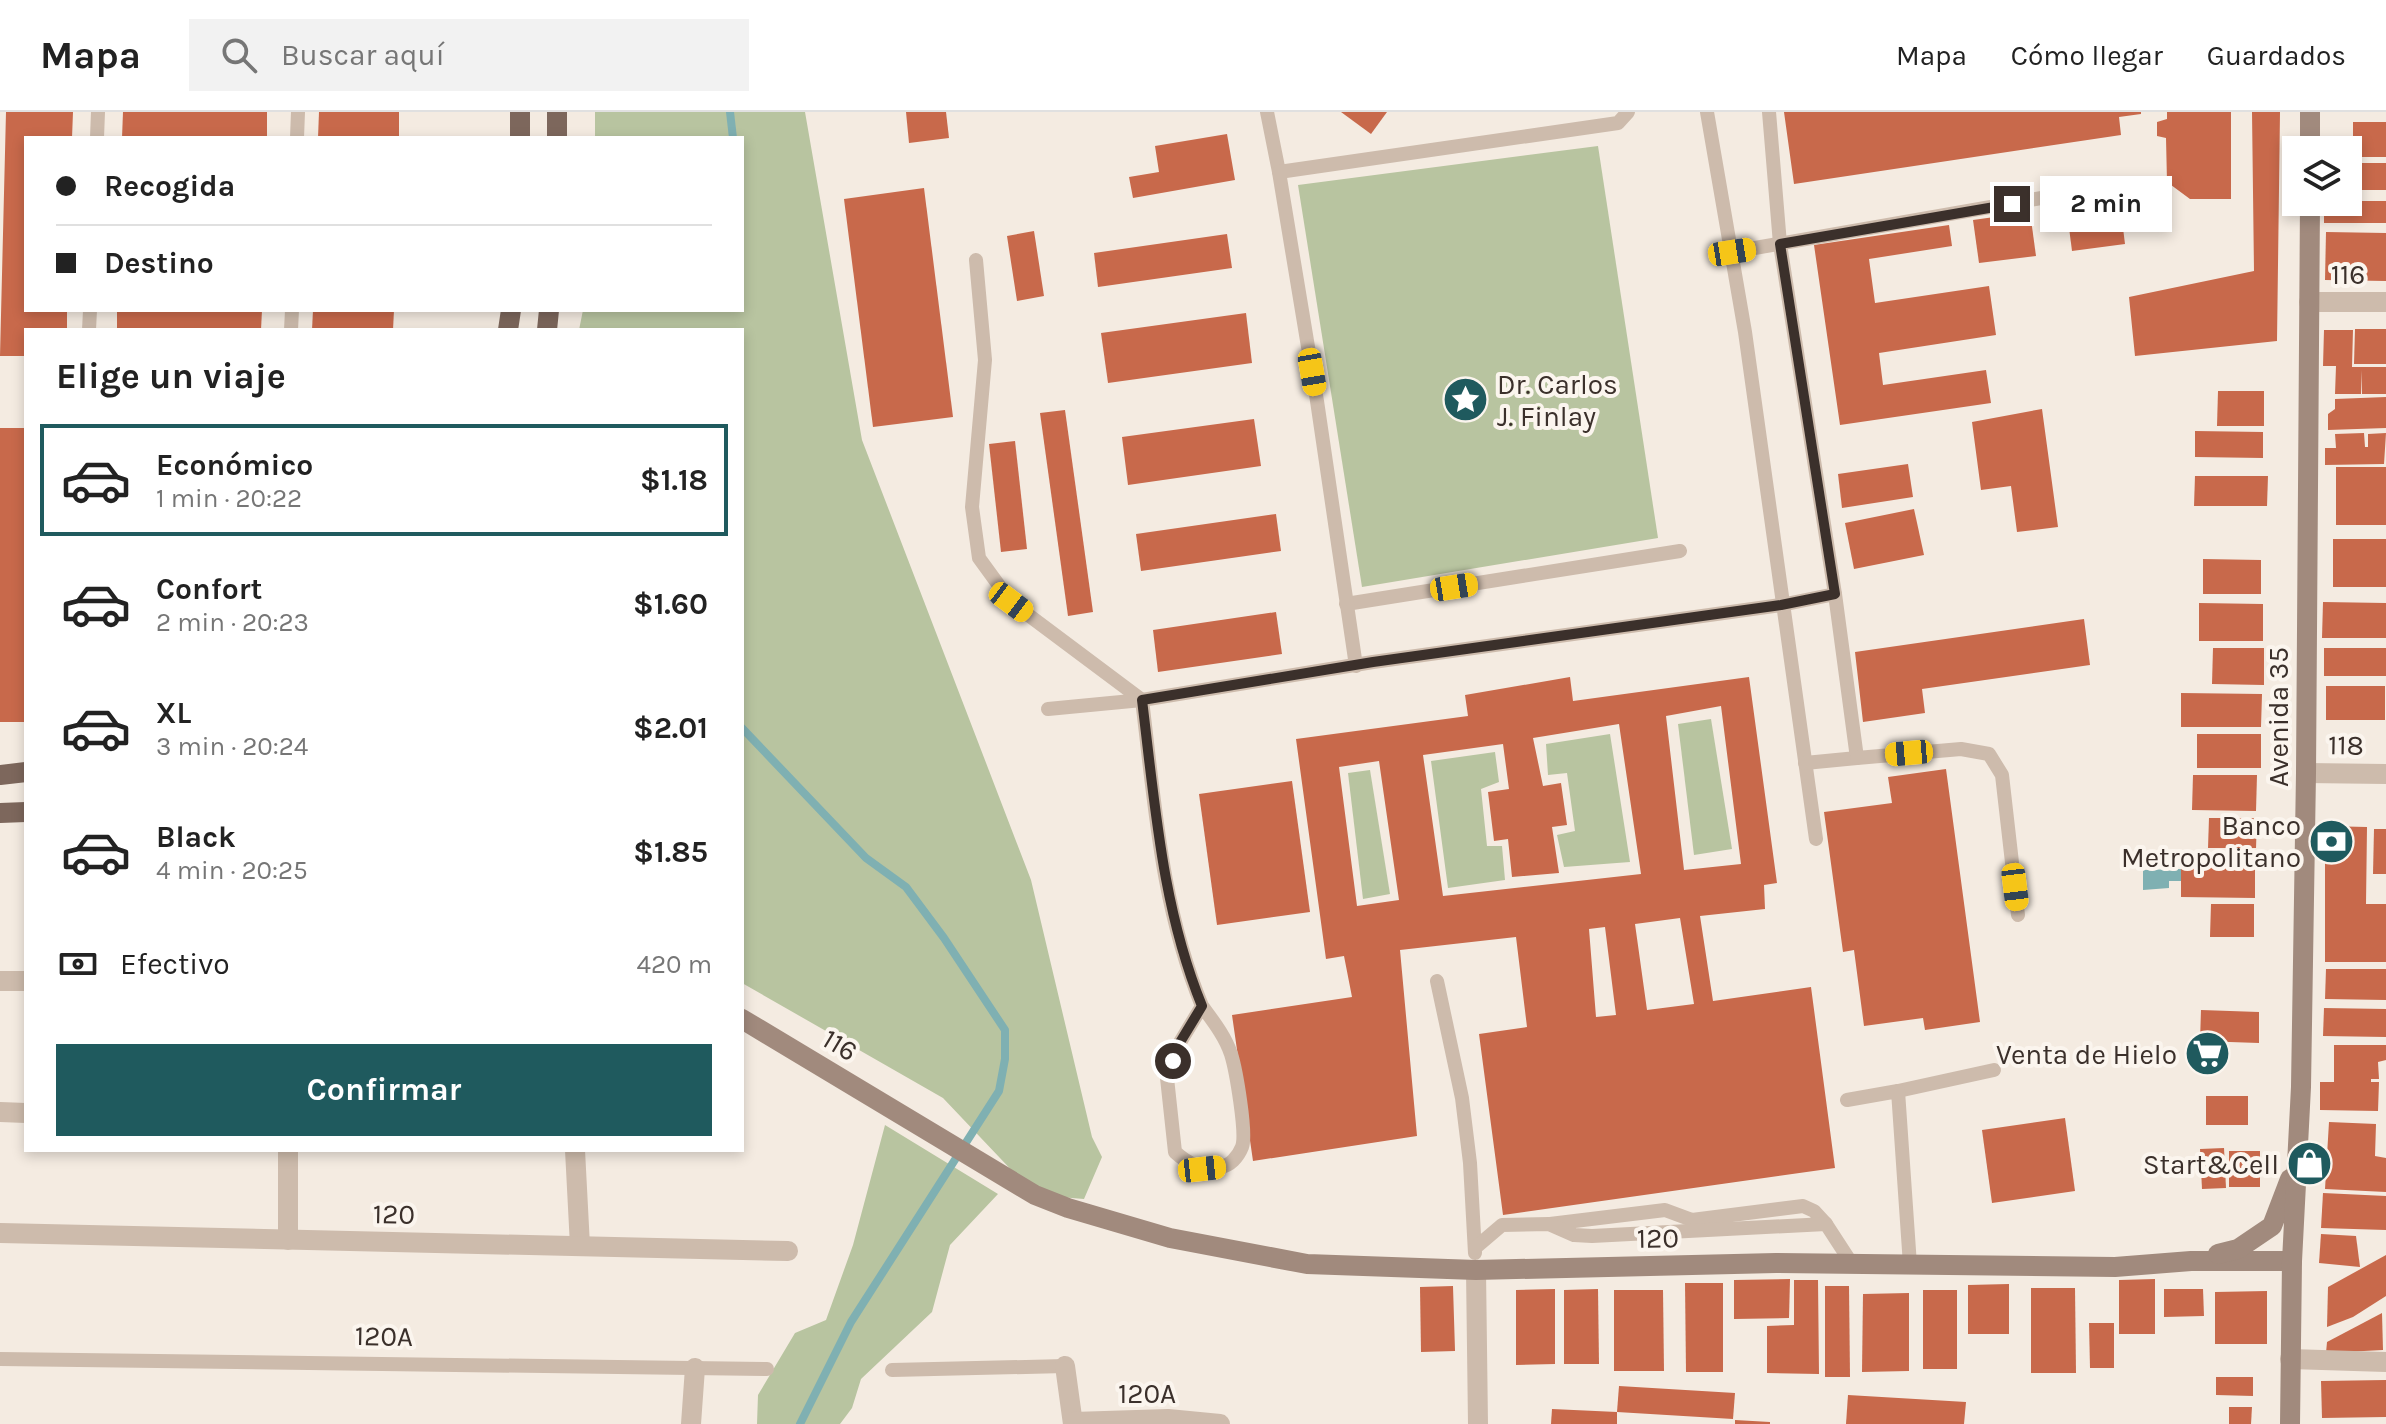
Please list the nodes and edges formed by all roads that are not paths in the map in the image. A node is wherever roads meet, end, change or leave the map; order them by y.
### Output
1 (98, 112) edge
2 (298, 112) edge
3 (520, 112) edge
4 (557, 112) edge
5 (1267, 112) edge
6 (1628, 112) edge
7 (1707, 112) edge
8 (1769, 112) edge
9 (2310, 112) edge
10 (97, 136) edge
11 (297, 136) edge
12 (520, 136) edge
13 (557, 136) edge
14 (2310, 136) edge
15 (1279, 172) junction
16 (2128, 183) dead end
17 (2310, 216) edge
18 (1780, 244) junction
19 (1732, 252) junction
20 (976, 260) dead end
21 (2309, 302) junction
22 (2386, 302) edge
23 (1680, 551) dead end
24 (1835, 594) junction
25 (1346, 604) junction
26 (1781, 605) junction
27 (1356, 666) junction
28 (1142, 700) junction
29 (1048, 709) dead end
30 (1857, 758) junction
31 (1805, 763) junction
32 (24, 772) edge
33 (2306, 773) junction
34 (2386, 774) edge
35 (0, 775) edge
36 (24, 812) edge
37 (0, 813) edge
38 (1816, 839) dead end
39 (2018, 915) dead end
40 (0, 981) edge
41 (24, 981) edge
42 (1437, 981) dead end
43 (1202, 1006) junction
44 (744, 1020) edge
45 (1994, 1070) dead end
46 (1898, 1091) junction
47 (1847, 1100) dead end
48 (0, 1112) edge
49 (24, 1113) edge
50 (288, 1152) edge
51 (575, 1152) edge
52 (2296, 1163) junction
53 (1035, 1195) joint
54 (1549, 1224) junction
55 (1826, 1224) junction
56 (0, 1233) edge
57 (288, 1240) junction
58 (580, 1246) junction
59 (1475, 1248) junction
60 (788, 1251) dead end
61 (2191, 1261) junction
62 (2292, 1261) junction
63 (1852, 1264) junction
64 (1910, 1265) junction
65 (1476, 1270) junction
66 (0, 1359) edge
67 (2290, 1359) junction
68 (2386, 1362) edge
69 (1065, 1366) joint
70 (695, 1368) junction
71 (767, 1369) dead end
72 (892, 1370) dead end
73 (1073, 1423) edge
74 (691, 1424) edge
75 (1220, 1424) edge
76 (1478, 1424) edge
77 (2290, 1424) edge

1 - 10 lane
2 - 11 lane
3 - 12 main road
4 - 13 main road
5 - 15 lane
6 - 15 lane
7 - 19 lane
8 - 18 lane
9 - 14 street
15 - 25 lane
16 - 18 lane
17 - 21 street, Avenida 35
18 - 19 lane
18 - 24 lane
19 - 26 lane
20 - 28 lane
21 - 22 street, 116
21 - 33 street, Avenida 35
23 - 25 lane
24 - 26 lane
24 - 30 lane
25 - 27 lane
26 - 27 lane
26 - 31 lane
27 - 28 lane
28 - 29 lane
28 - 43 lane
30 - 31 lane
30 - 39 lane
31 - 38 lane
32 - 35 main road
33 - 34 street, 118
33 - 52 street, Avenida 35
36 - 37 main road
40 - 41 street
42 - 59 lane
43 - 43 lane
44 - 53 street, 116
45 - 46 lane
46 - 47 lane
46 - 64 lane
48 - 49 street
50 - 57 street
51 - 58 street
52 - 61 street
52 - 62 street, Avenida 35
53 - 65 street, 120
54 - 55 lane
54 - 55 lane
54 - 59 lane
55 - 63 lane
56 - 57 street, 120
57 - 58 street, 120
58 - 60 street, 120
59 - 65 lane
61 - 62 street, 120
61 - 64 street, 120
62 - 67 street, Avenida 35
63 - 64 street, 120
63 - 65 street, 120
65 - 76 street
66 - 70 lane, 120A
67 - 68 street
67 - 77 street, Avenida 35
69 - 72 lane
69 - 73 street
70 - 71 lane, 120A
70 - 74 street
73 - 75 street, 120A

